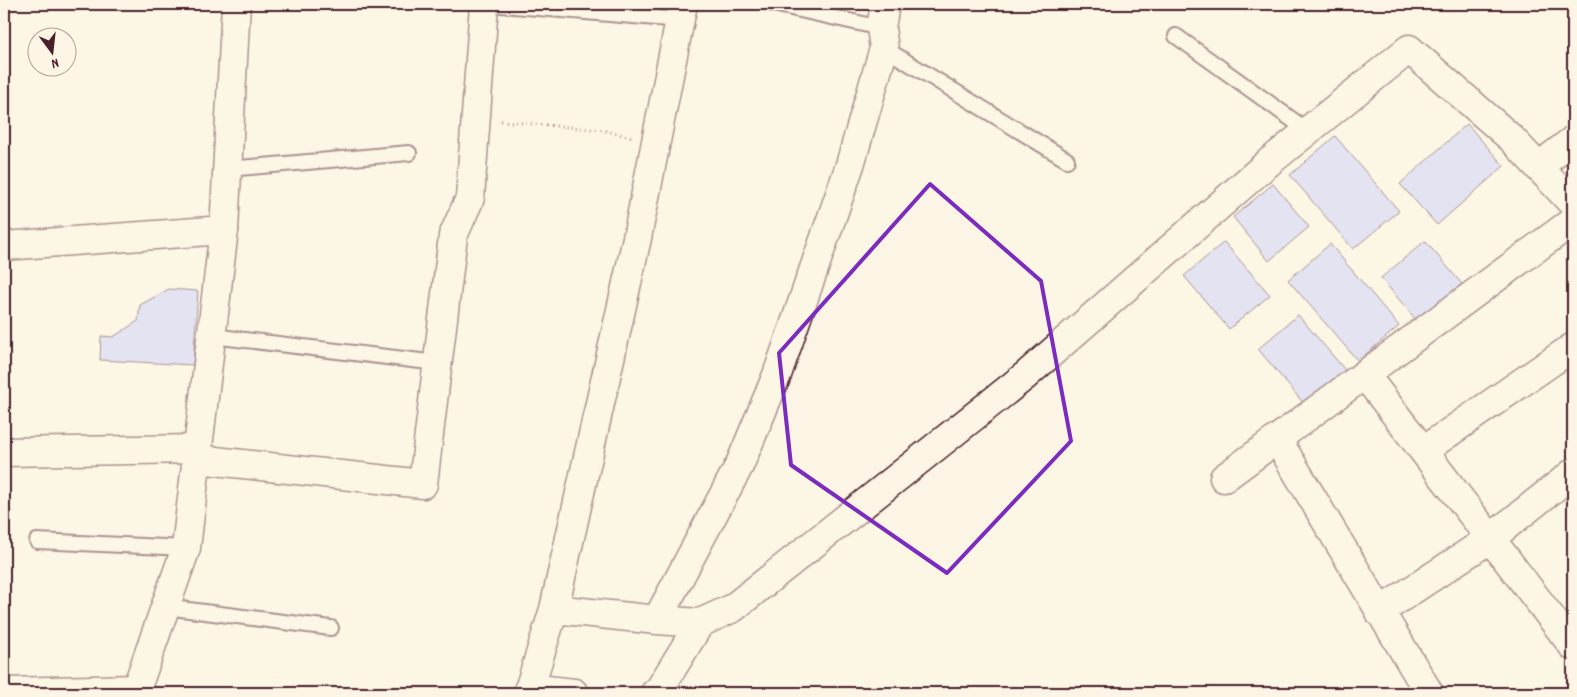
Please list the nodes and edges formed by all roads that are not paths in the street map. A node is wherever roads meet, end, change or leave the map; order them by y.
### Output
1 (236, 4) edge
2 (484, 4) edge
3 (489, 4) edge
4 (773, 4) edge
5 (681, 12) edge
6 (883, 27) edge
7 (1176, 36) dead end
8 (1308, 131) junction
9 (1573, 140) edge
10 (409, 153) dead end
11 (1067, 160) dead end
12 (1538, 167) junction
13 (228, 169) junction
14 (1573, 204) edge
15 (1573, 221) edge
16 (224, 230) junction
17 (4, 246) edge
18 (212, 336) junction
19 (1573, 347) edge
20 (437, 363) junction
21 (1366, 375) junction
22 (1277, 439) junction
23 (1424, 450) junction
24 (4, 452) edge
25 (198, 454) junction
26 (1573, 473) edge
27 (1224, 478) dead end
28 (1491, 538) junction
29 (37, 541) dead end
30 (186, 548) junction
31 (165, 607) junction
32 (554, 609) junction
33 (1379, 612) junction
34 (657, 620) junction
35 (700, 623) junction
36 (331, 628) dead end
37 (1573, 646) edge
38 (136, 691) edge
39 (528, 691) edge
40 (4, 692) edge
41 (574, 693) edge
42 (655, 693) edge
43 (1429, 693) edge

1 - 13 street
2 - 20 street
3 - 5 lane
4 - 6 lane
5 - 32 street
6 - 11 lane
6 - 34 street
7 - 8 lane
8 - 12 street
8 - 35 street
9 - 12 street
10 - 13 lane
12 - 14 street
13 - 16 street
15 - 21 street
16 - 17 street
16 - 18 street
18 - 20 lane
18 - 25 street
19 - 23 street
20 - 25 street
21 - 22 street
21 - 23 street
22 - 27 street
22 - 33 street
23 - 28 street
24 - 25 street
25 - 30 street
26 - 28 street
28 - 33 street
28 - 37 street
29 - 30 lane
30 - 31 street
31 - 36 lane
31 - 38 street
32 - 34 street
32 - 39 street
33 - 43 street
34 - 35 street
35 - 42 street
38 - 40 street
39 - 41 street

